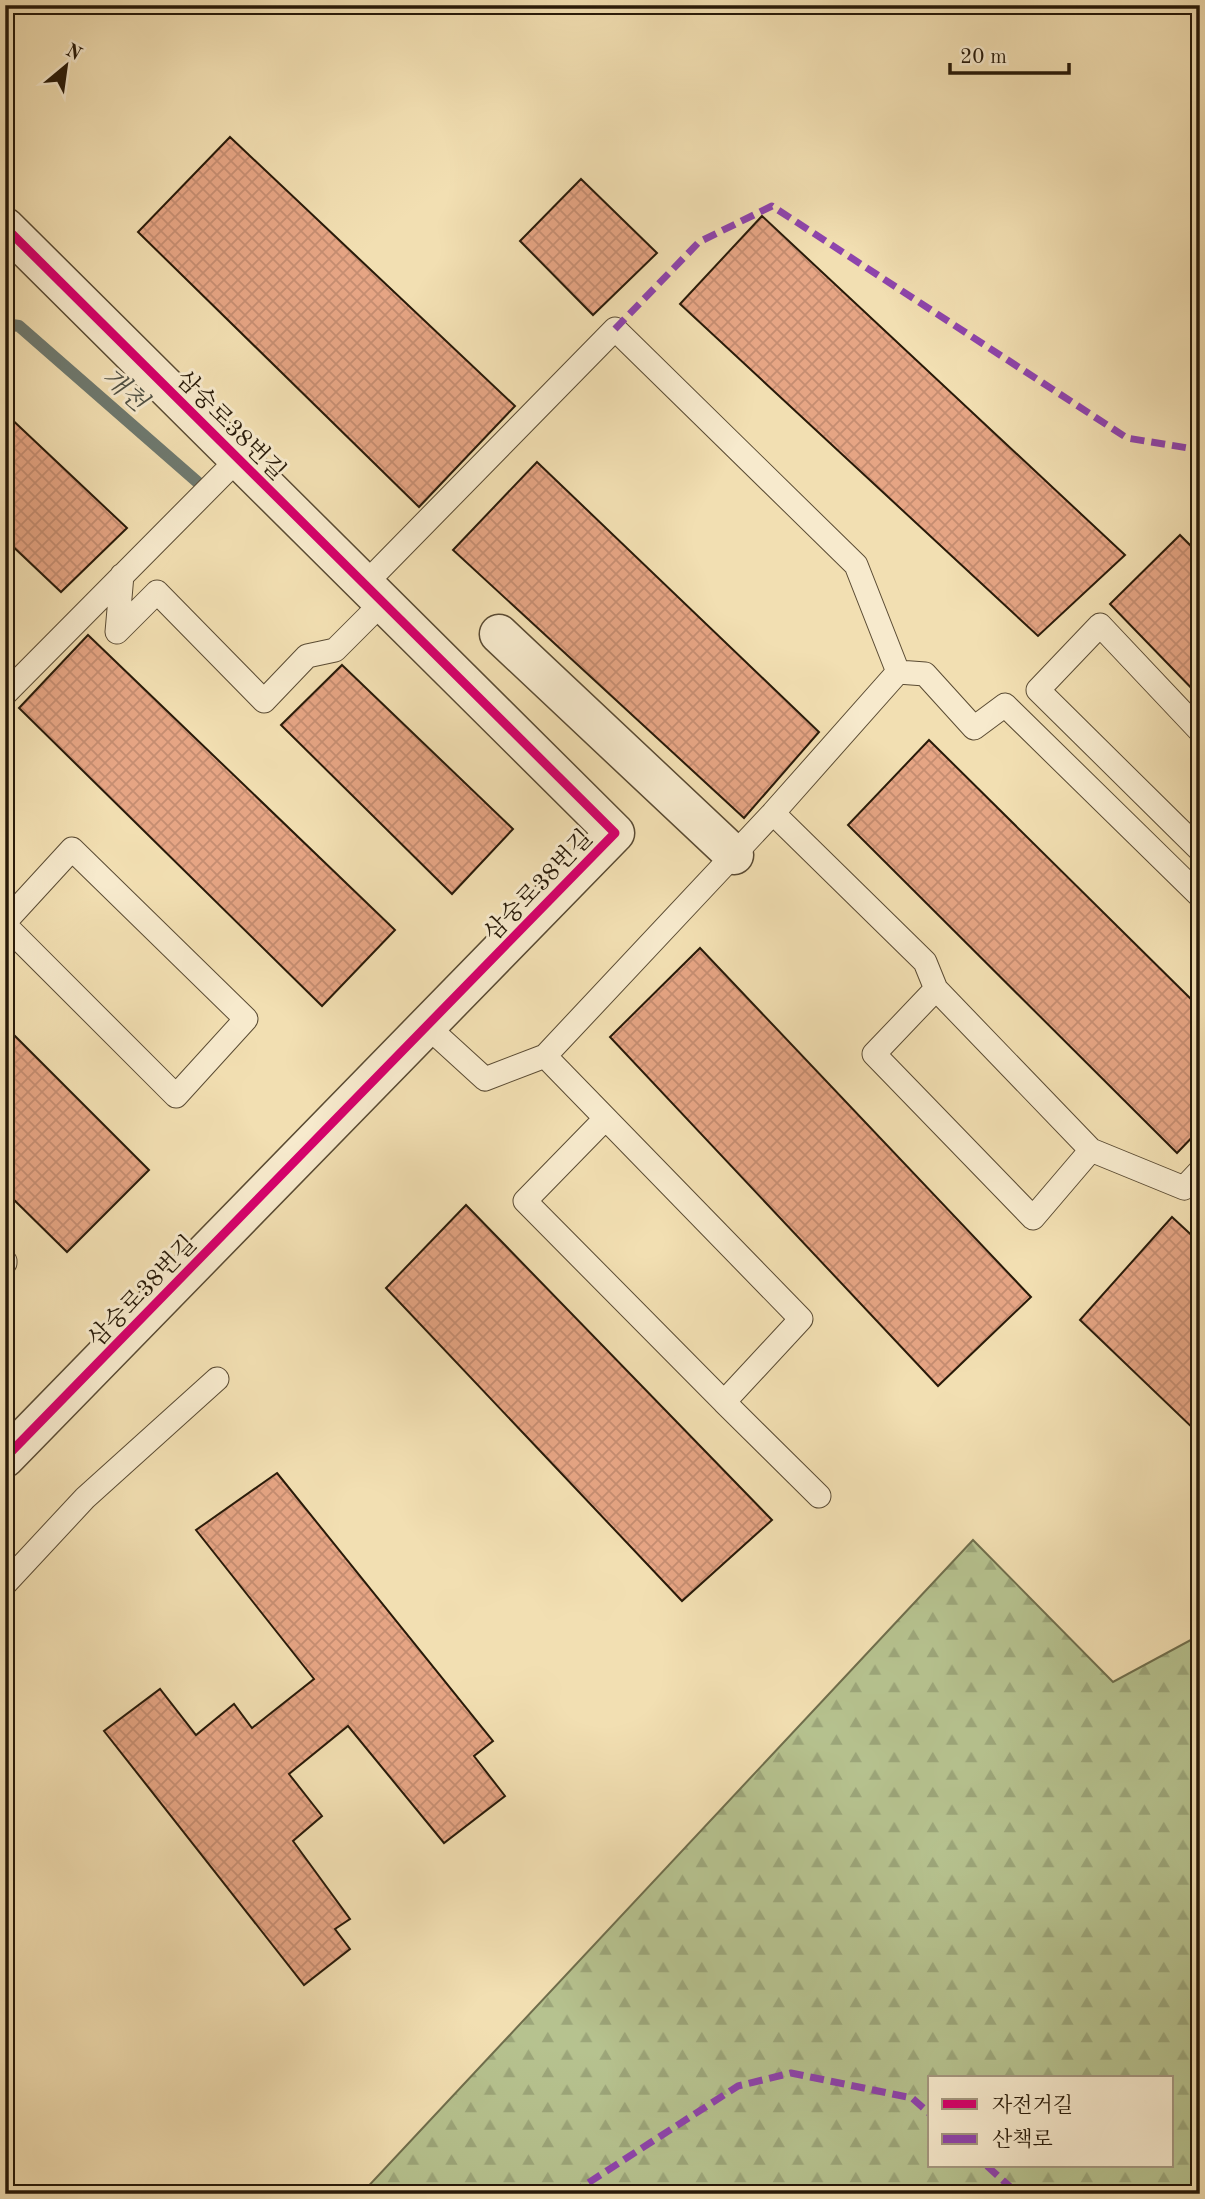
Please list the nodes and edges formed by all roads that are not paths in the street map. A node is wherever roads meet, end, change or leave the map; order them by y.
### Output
1 (5, 228) edge
2 (239, 459) junction
3 (122, 575) junction
4 (374, 593) junction
5 (499, 634) dead end
6 (898, 673) junction
7 (5, 694) edge
8 (1200, 731) edge
9 (773, 813) junction
10 (1200, 850) edge
11 (734, 855) junction
12 (1200, 896) edge
13 (5, 924) edge
14 (936, 989) junction
15 (428, 1027) junction
16 (544, 1056) junction
17 (605, 1119) junction
18 (1091, 1150) junction
19 (1200, 1171) edge
20 (217, 1379) dead end
21 (724, 1402) junction
22 (5, 1458) edge
23 (820, 1496) dead end
24 (5, 1584) edge

1 - 2 street, 삼숭로38번길
2 - 3 lane
2 - 4 street, 삼숭로38번길
3 - 4 lane
3 - 7 lane
4 - 6 lane
4 - 15 street, 삼숭로38번길
5 - 11 street
6 - 9 lane
6 - 12 lane
8 - 10 lane
9 - 11 lane
9 - 14 lane
11 - 16 lane
13 - 13 lane
14 - 18 lane
14 - 18 lane
15 - 16 lane
15 - 22 street, 삼숭로38번길
16 - 17 lane
17 - 21 lane
17 - 21 lane
18 - 19 lane
20 - 24 lane
21 - 23 lane

